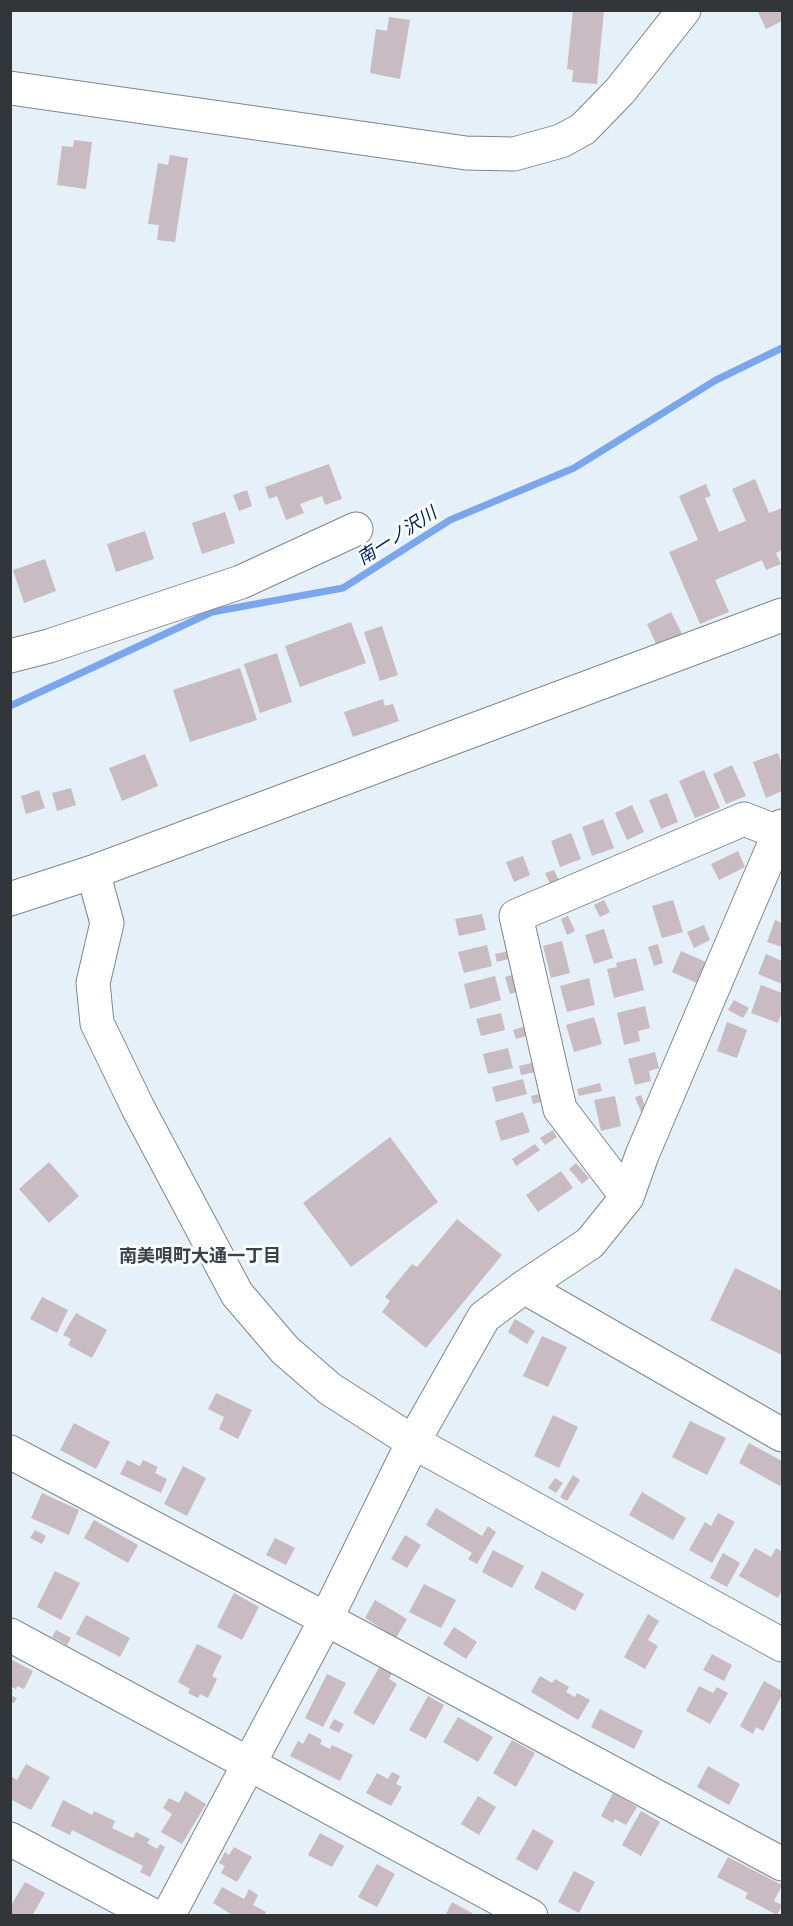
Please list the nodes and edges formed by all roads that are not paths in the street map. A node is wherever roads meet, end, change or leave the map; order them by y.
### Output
1 (684, 10) edge
2 (10, 88) edge
3 (356, 529) dead end
4 (783, 615) edge
5 (10, 656) edge
6 (781, 829) edge
7 (93, 872) junction
8 (10, 899) edge
9 (627, 1197) junction
10 (524, 1287) junction
11 (783, 1435) edge
12 (413, 1442) junction
13 (10, 1452) edge
14 (326, 1619) junction
15 (10, 1635) edge
16 (783, 1645) edge
17 (249, 1764) junction
18 (10, 1839) edge
19 (783, 1864) edge
20 (154, 1916) edge
21 (168, 1916) edge
22 (531, 1916) edge

1 - 2 street
3 - 5 street
4 - 7 street
6 - 9 street
6 - 9 street
7 - 8 street
7 - 12 street
9 - 10 street
10 - 11 street
10 - 12 street
12 - 14 street
12 - 16 street
13 - 14 street
14 - 17 street
14 - 19 street
15 - 17 street
17 - 21 street
17 - 22 street
18 - 20 street

